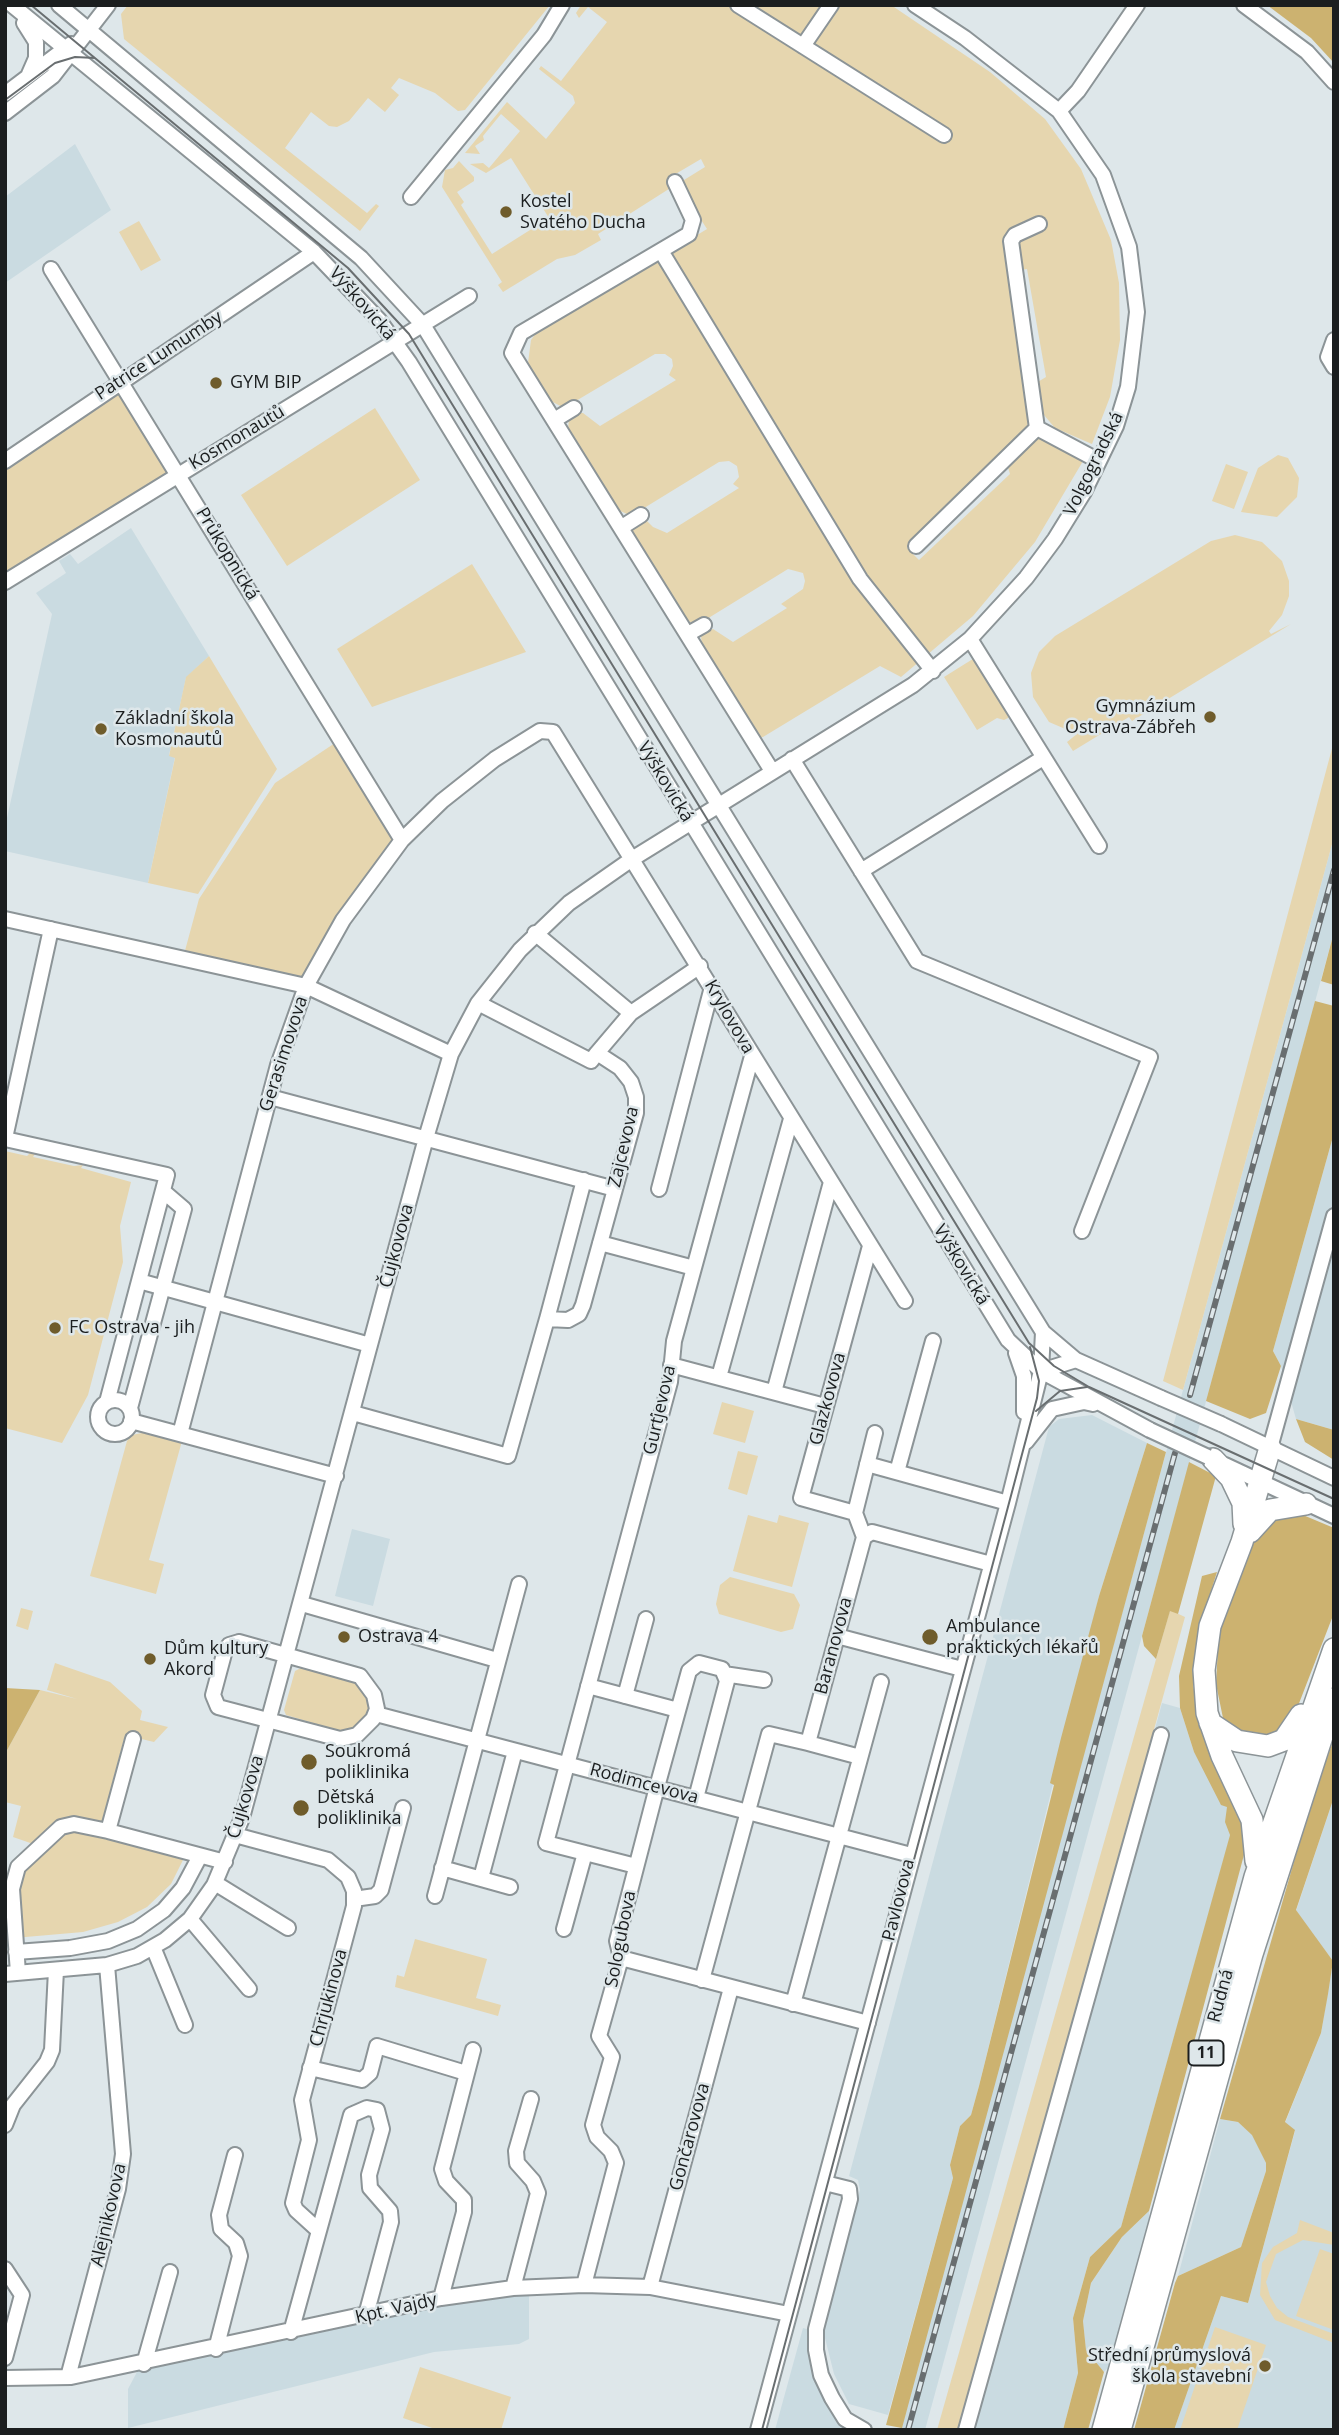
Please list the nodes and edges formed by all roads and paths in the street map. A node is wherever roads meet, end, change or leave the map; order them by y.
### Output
1 (12, 5) edge
2 (59, 5) edge
3 (108, 5) edge
4 (562, 5) edge
5 (738, 5) edge
6 (831, 5) edge
7 (915, 5) edge
8 (1137, 5) edge
9 (1244, 5) edge
10 (89, 31) junction
11 (803, 46) junction
12 (68, 51) junction
13 (91, 70) junction
14 (50, 79) junction
15 (23, 80) junction
16 (1334, 82) edge
17 (5, 94) edge
18 (1059, 111) junction
19 (5, 113) edge
20 (944, 135) dead end
21 (675, 182) dead end
22 (411, 197) dead end
23 (1039, 224) dead end
24 (661, 251) junction
25 (314, 252) junction
26 (51, 269) dead end
27 (469, 296) dead end
28 (423, 325) junction
29 (1334, 340) edge
30 (396, 343) junction
31 (1334, 367) edge
32 (121, 380) junction
33 (574, 408) dead end
34 (556, 419) junction
35 (1037, 428) junction
36 (5, 461) edge
37 (1099, 461) junction
38 (177, 473) junction
39 (641, 515) dead end
40 (622, 527) junction
41 (916, 546) dead end
42 (5, 582) edge
43 (704, 625) dead end
44 (688, 634) junction
45 (970, 639) junction
46 (933, 671) junction
47 (553, 732) joint
48 (1044, 758) junction
49 (792, 760) junction
50 (772, 771) junction
51 (719, 807) junction
52 (691, 825) junction
53 (402, 840) junction
54 (1099, 846) dead end
55 (632, 859) junction
56 (862, 871) junction
57 (5, 919) edge
58 (51, 929) junction
59 (535, 933) junction
60 (700, 966) junction
61 (306, 986) junction
62 (712, 987) junction
63 (478, 1003) junction
64 (631, 1013) junction
65 (451, 1054) junction
66 (752, 1056) junction
67 (594, 1057) junction
68 (270, 1097) junction
69 (791, 1119) junction
70 (5, 1138) edge
71 (426, 1138) junction
72 (584, 1180) junction
73 (831, 1182) junction
74 (615, 1189) junction
75 (659, 1189) dead end
76 (163, 1191) junction
77 (1334, 1216) edge
78 (1082, 1231) dead end
79 (600, 1243) junction
80 (870, 1246) junction
81 (694, 1268) junction
82 (139, 1281) junction
83 (163, 1287) junction
84 (215, 1301) junction
85 (905, 1301) dead end
86 (547, 1319) junction
87 (1043, 1332) junction
88 (1008, 1340) junction
89 (933, 1341) dead end
90 (370, 1345) junction
91 (1076, 1360) junction
92 (671, 1365) junction
93 (1041, 1371) junction
94 (719, 1377) junction
95 (774, 1392) junction
96 (107, 1402) junction
97 (825, 1406) junction
98 (1100, 1406) junction
99 (353, 1413) junction
100 (131, 1415) junction
101 (875, 1433) dead end
102 (180, 1434) junction
103 (1270, 1448) junction
104 (1021, 1449) junction
105 (1210, 1458) junction
106 (867, 1464) junction
107 (897, 1472) junction
108 (336, 1476) junction
109 (1334, 1478) edge
110 (1261, 1482) junction
111 (1008, 1503) junction
112 (1306, 1504) junction
113 (855, 1513) junction
114 (1334, 1516) edge
115 (864, 1536) junction
116 (1242, 1542) junction
117 (991, 1564) junction
118 (519, 1584) dead end
119 (302, 1604) junction
120 (646, 1619) dead end
121 (837, 1636) junction
122 (1334, 1649) edge
123 (287, 1655) junction
124 (497, 1660) junction
125 (962, 1669) junction
126 (724, 1674) junction
127 (764, 1680) dead end
128 (1323, 1681) junction
129 (881, 1682) dead end
130 (588, 1686) junction
131 (625, 1696) junction
132 (1334, 1699) edge
133 (678, 1710) junction
134 (376, 1714) junction
135 (269, 1721) junction
136 (1210, 1723) junction
137 (1161, 1735) dead end
138 (133, 1739) dead end
139 (476, 1741) junction
140 (808, 1743) junction
141 (515, 1751) junction
142 (860, 1757) junction
143 (567, 1764) junction
144 (657, 1787) junction
145 (696, 1798) junction
146 (403, 1808) dead end
147 (748, 1812) junction
148 (108, 1830) junction
149 (235, 1835) junction
150 (839, 1837) junction
151 (585, 1853) junction
152 (911, 1854) junction
153 (200, 1856) junction
154 (225, 1862) junction
155 (636, 1867) junction
156 (442, 1868) junction
157 (1255, 1877) junction
158 (481, 1878) junction
159 (215, 1882) junction
160 (510, 1887) dead end
161 (435, 1896) dead end
162 (354, 1899) junction
163 (190, 1919) junction
164 (288, 1928) dead end
165 (564, 1929) dead end
166 (153, 1947) junction
167 (16, 1952) junction
168 (621, 1958) junction
169 (107, 1965) junction
170 (56, 1970) junction
171 (12, 1974) edge
172 (702, 1980) junction
173 (731, 1987) junction
174 (249, 1989) dead end
175 (793, 2004) junction
176 (868, 2023) junction
177 (185, 2025) dead end
178 (472, 2050) dead end
179 (310, 2068) junction
180 (466, 2073) junction
181 (531, 2099) dead end
182 (5, 2125) edge
183 (234, 2155) dead end
184 (825, 2183) junction
185 (318, 2230) junction
186 (5, 2269) edge
187 (170, 2272) dead end
188 (584, 2285) junction
189 (650, 2287) junction
190 (513, 2288) junction
191 (441, 2298) junction
192 (789, 2314) junction
193 (366, 2315) junction
194 (291, 2332) junction
195 (216, 2349) junction
196 (5, 2358) edge
197 (144, 2364) junction
198 (68, 2377) junction
199 (5, 2378) edge
200 (758, 2430) edge
201 (864, 2430) edge
202 (966, 2430) edge
203 (1103, 2430) edge
204 (1120, 2430) edge

1 - 12 street, Výškovická
1 - 15 street
2 - 10 street, Výškovická
3 - 10 street
4 - 22 street
5 - 11 street
6 - 11 street
7 - 18 street, Volgogradská
8 - 18 street
9 - 16 street
10 - 12 street
10 - 28 street, Výškovická
11 - 20 street
12 - 13 street, Výškovická
12 - 14 street
12 - 15 street
13 - 14 street
13 - 25 street, Výškovická
14 - 19 street
15 - 17 street
18 - 37 street, Volgogradská
21 - 24 street
23 - 35 street
24 - 34 street
24 - 46 street
25 - 30 street, Výškovická
25 - 32 street, Patrice Lumumby
26 - 32 street, Průkopnická
27 - 28 street, Kosmonautů
28 - 30 street, Kosmonautů
28 - 51 street, Výškovická
29 - 31 street
30 - 38 street, Kosmonautů
30 - 52 street, Výškovická
32 - 36 street, Patrice Lumumby
32 - 38 street, Průkopnická
33 - 34 street
34 - 40 street
35 - 37 street
35 - 41 street
37 - 45 street, Volgogradská
38 - 42 street, Kosmonautů
38 - 53 street, Průkopnická
39 - 40 street
40 - 44 street
43 - 44 street
44 - 50 street
45 - 46 street, Volgogradská
45 - 48 street
46 - 49 street, Volgogradská
47 - 53 street, Gerasimovova
47 - 55 street, Krylovova
48 - 54 street
48 - 56 street
49 - 50 street, Volgogradská
49 - 56 street
50 - 51 street, Volgogradská
51 - 52 street, Čujkovova
51 - 87 street, Výškovická
52 - 55 street, Čujkovova
52 - 88 street, Výškovická
53 - 61 street, Gerasimovova
55 - 59 street, Čujkovova
55 - 60 street, Krylovova
56 - 78 street
57 - 58 street
58 - 61 street
58 - 70 street
59 - 63 street, Čujkovova
59 - 64 street
60 - 62 street, Krylovova
60 - 64 street
61 - 65 street
61 - 68 street, Gerasimovova
62 - 66 street, Krylovova
62 - 75 street
63 - 65 street, Čujkovova
63 - 67 street
64 - 67 street
65 - 71 street, Čujkovova
66 - 69 street, Krylovova
66 - 81 street, Gurťjevova
67 - 74 street, Zajcevova
68 - 71 street
68 - 84 street, Gerasimovova
69 - 73 street, Krylovova
69 - 94 street
70 - 76 street
71 - 72 street
71 - 90 street, Čujkovova
72 - 74 street
72 - 86 street, Zajcevova
73 - 80 street, Krylovova
73 - 95 street
74 - 79 street, Zajcevova
76 - 82 street
76 - 83 street
77 - 103 street
79 - 81 street
79 - 86 street, Zajcevova
80 - 85 street, Krylovova
80 - 97 street, Glazkovova
81 - 92 street, Gurťjevova
82 - 83 street
82 - 96 street
83 - 84 street
83 - 100 street
84 - 90 street
84 - 102 street, Gerasimovova
86 - 99 street, Zajcevova
87 - 91 street, Výškovická
87 - 93 street, Pavlovova
88 - 93 street, Výškovická
88 - 104 street
89 - 107 street
90 - 99 street, Čujkovova
91 - 93 street
91 - 103 street, Výškovická, bridge
92 - 94 street
92 - 130 street, Gurťjevova
93 - 98 street, Výškovická
93 - 104 street, Pavlovova
94 - 95 street
95 - 97 street
96 - 100 street
96 - 100 street
97 - 113 street, Glazkovova
98 - 104 street
98 - 105 street, Výškovická, bridge
99 - 108 street, Čujkovova
100 - 102 street
101 - 106 street
102 - 108 street
103 - 109 street, Výškovická
103 - 110 highway
104 - 111 street, Pavlovova
105 - 110 street, Výškovická
105 - 116 highway
106 - 107 street
106 - 113 street
107 - 111 street
108 - 119 street, Čujkovova
110 - 112 street, Výškovická
110 - 116 highway
111 - 117 street, Pavlovova
112 - 114 street, Výškovická
112 - 116 highway
113 - 115 street
115 - 117 street
115 - 121 street, Baranovova
116 - 136 highway
117 - 125 street, Pavlovova
118 - 124 street
119 - 123 street, Čujkovova
119 - 124 street
120 - 131 street
121 - 125 street
121 - 140 street, Baranovova
122 - 128 highway, Rudná / 11
123 - 134 street
123 - 135 street, Čujkovova
123 - 135 street
124 - 139 street
125 - 152 street, Pavlovova
126 - 127 street
126 - 133 street, Sologubova
126 - 145 street
128 - 136 highway
128 - 157 highway, Rudná / 11
129 - 142 street
130 - 131 street
130 - 143 street, Gurťjevova
131 - 133 street
132 - 204 highway, Rudná / 11
133 - 144 street, Sologubova
134 - 135 street
134 - 139 street, Rodimcevova
135 - 149 street, Čujkovova
136 - 157 highway
137 - 202 street
138 - 148 street
139 - 141 street, Rodimcevova
139 - 156 street
140 - 142 street
140 - 147 street
141 - 143 street, Rodimcevova
141 - 158 street
142 - 150 street
143 - 144 street, Rodimcevova
143 - 151 street, Gurťjevova
144 - 145 street, Rodimcevova
144 - 155 street, Sologubova
145 - 147 street, Rodimcevova
146 - 162 street
147 - 150 street, Rodimcevova
147 - 172 street
148 - 153 street
148 - 167 street
149 - 154 street, Čujkovova
149 - 162 street
150 - 152 street, Rodimcevova
150 - 175 street
151 - 155 street
151 - 165 street
152 - 176 street, Pavlovova
153 - 154 street
153 - 167 street
154 - 159 street, Čujkovova
155 - 168 street, Sologubova
156 - 158 street
156 - 161 street
157 - 203 highway, Rudná / 11
158 - 160 street
159 - 163 street, Čujkovova
159 - 164 street
162 - 179 street, Chrjukinova
163 - 166 street, Čujkovova
163 - 174 street
166 - 169 street, Čujkovova
166 - 177 street
167 - 171 street
168 - 172 street
168 - 188 street, Sologubova
169 - 170 street, Čujkovova
169 - 198 street, Alejnikovova
170 - 171 street, Čujkovova
170 - 182 street
172 - 173 street
173 - 175 street
173 - 189 street, Gončarovova
175 - 176 street
176 - 184 street, Pavlovova
178 - 180 street
179 - 180 street
179 - 185 street, Chrjukinova
180 - 191 street
181 - 190 street
183 - 195 street
184 - 192 street, Pavlovova
184 - 201 street
185 - 193 street
185 - 194 street
186 - 196 street
187 - 197 street
188 - 189 street, Kpt. Vajdy
188 - 190 street, Kpt. Vajdy
189 - 192 street, Kpt. Vajdy
190 - 191 street, Kpt. Vajdy
191 - 193 street, Kpt. Vajdy
192 - 200 street, Pavlovova
193 - 194 street, Kpt. Vajdy
194 - 195 street, Kpt. Vajdy
195 - 197 street, Kpt. Vajdy
197 - 198 street, Kpt. Vajdy
198 - 199 street, Kpt. Vajdy

